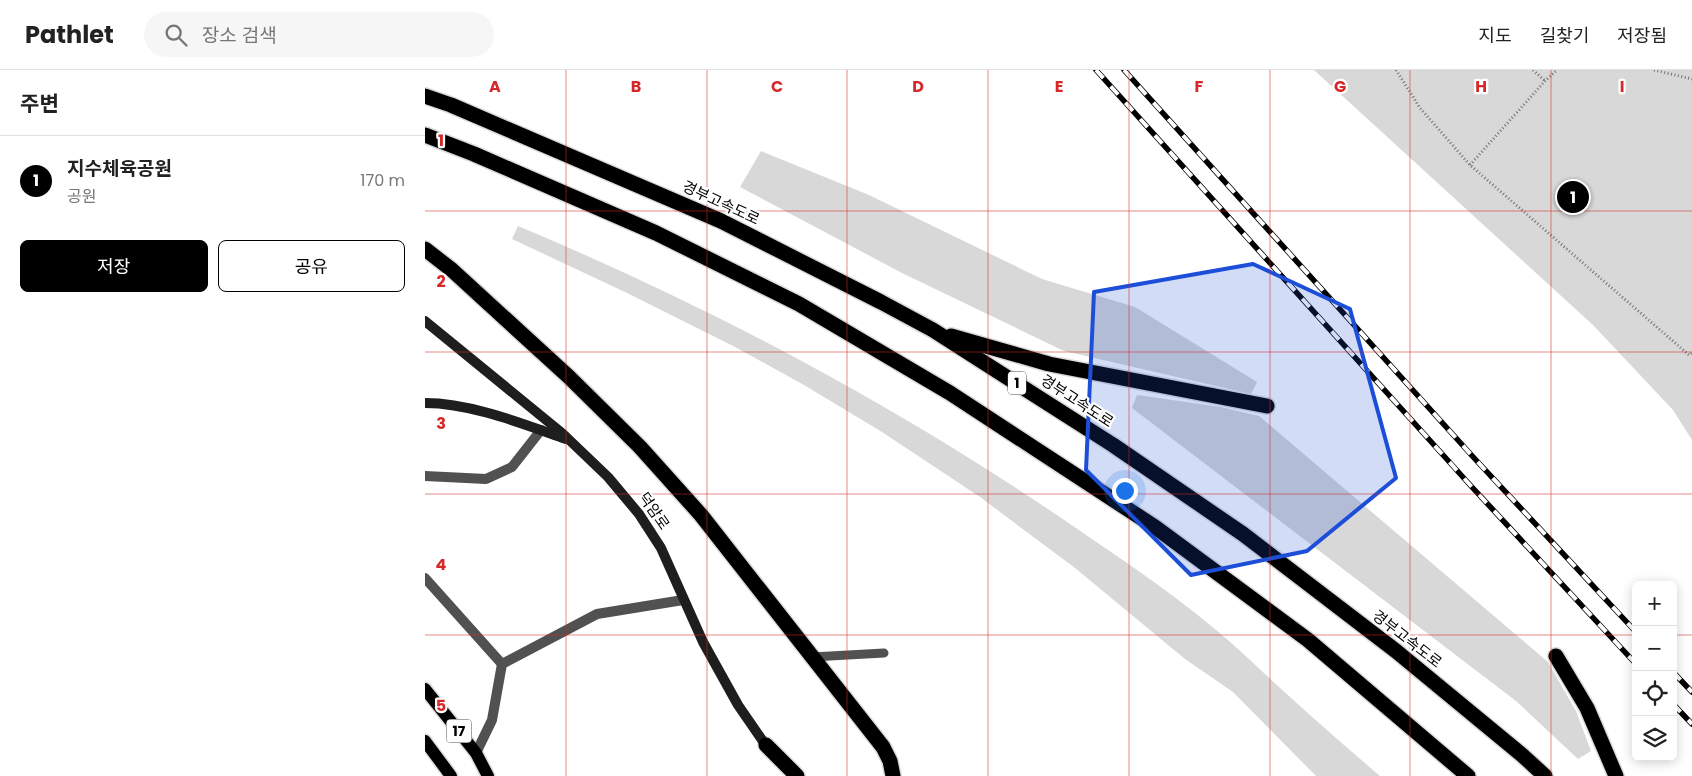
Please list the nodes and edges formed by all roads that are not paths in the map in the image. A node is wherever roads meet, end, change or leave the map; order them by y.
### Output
1 (425, 96) edge
2 (425, 135) edge
3 (425, 249) edge
4 (425, 321) edge
5 (933, 330) junction
6 (425, 403) edge
7 (1267, 406) dead end
8 (541, 430) junction
9 (570, 440) junction
10 (425, 476) edge
11 (425, 578) edge
12 (683, 600) junction
13 (885, 653) dead end
14 (1556, 656) dead end
15 (811, 657) junction
16 (502, 664) junction
17 (425, 689) edge
18 (425, 741) edge
19 (766, 745) junction
20 (476, 752) junction
21 (891, 771) edge
22 (451, 776) edge
23 (487, 776) edge
24 (787, 776) edge
25 (797, 776) edge
26 (1468, 776) edge
27 (1545, 776) edge
28 (1616, 776) edge

1 - 5 highway, 경부고속도로 / 1
2 - 26 highway
3 - 15 highway
4 - 9 street, 덕암로
5 - 7 highway
5 - 27 highway, 경부고속도로 / 1
6 - 8 street
8 - 9 street
8 - 10 street
9 - 12 street, 덕암로
11 - 16 street
12 - 16 street
12 - 19 street, 덕암로
13 - 15 lane
14 - 28 highway
15 - 21 highway
16 - 20 street
17 - 20 main road, 17
18 - 22 main road, 17
19 - 24 street, 덕암로
19 - 25 highway
20 - 23 main road, 17

